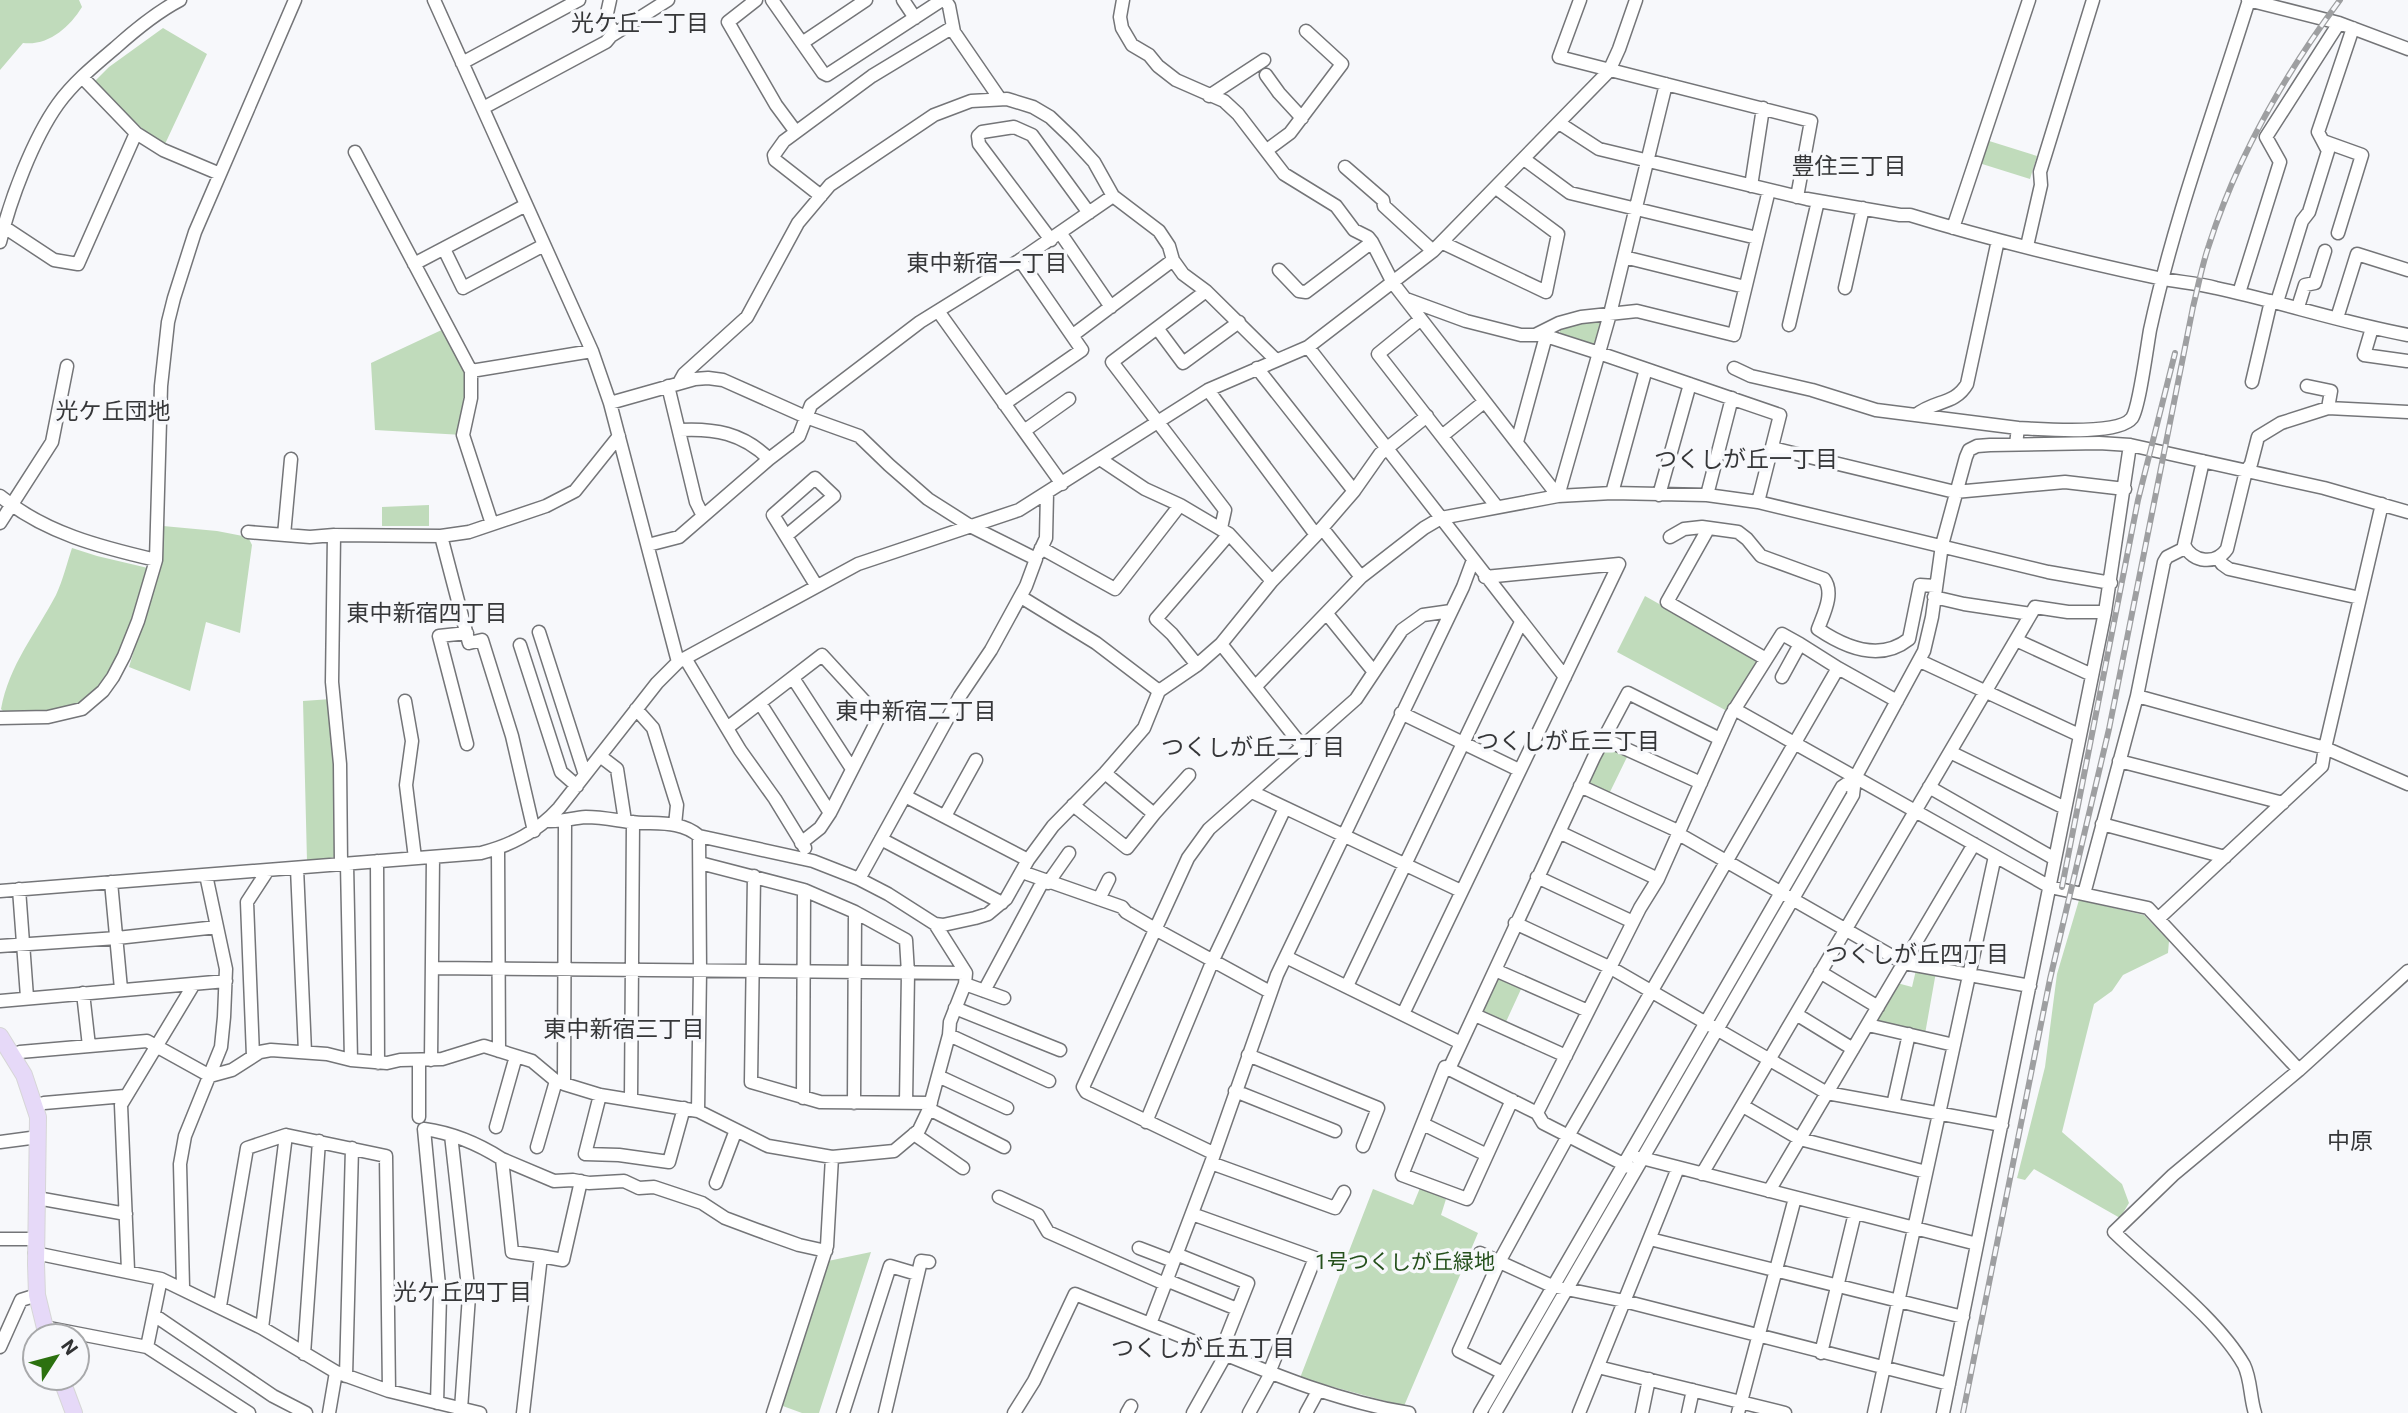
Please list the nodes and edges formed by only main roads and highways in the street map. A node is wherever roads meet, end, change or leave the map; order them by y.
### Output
1 (0, 1036) edge
2 (44, 1322) edge
3 (66, 1392) edge
4 (74, 1413) edge

1 - 2 main road
3 - 4 main road

